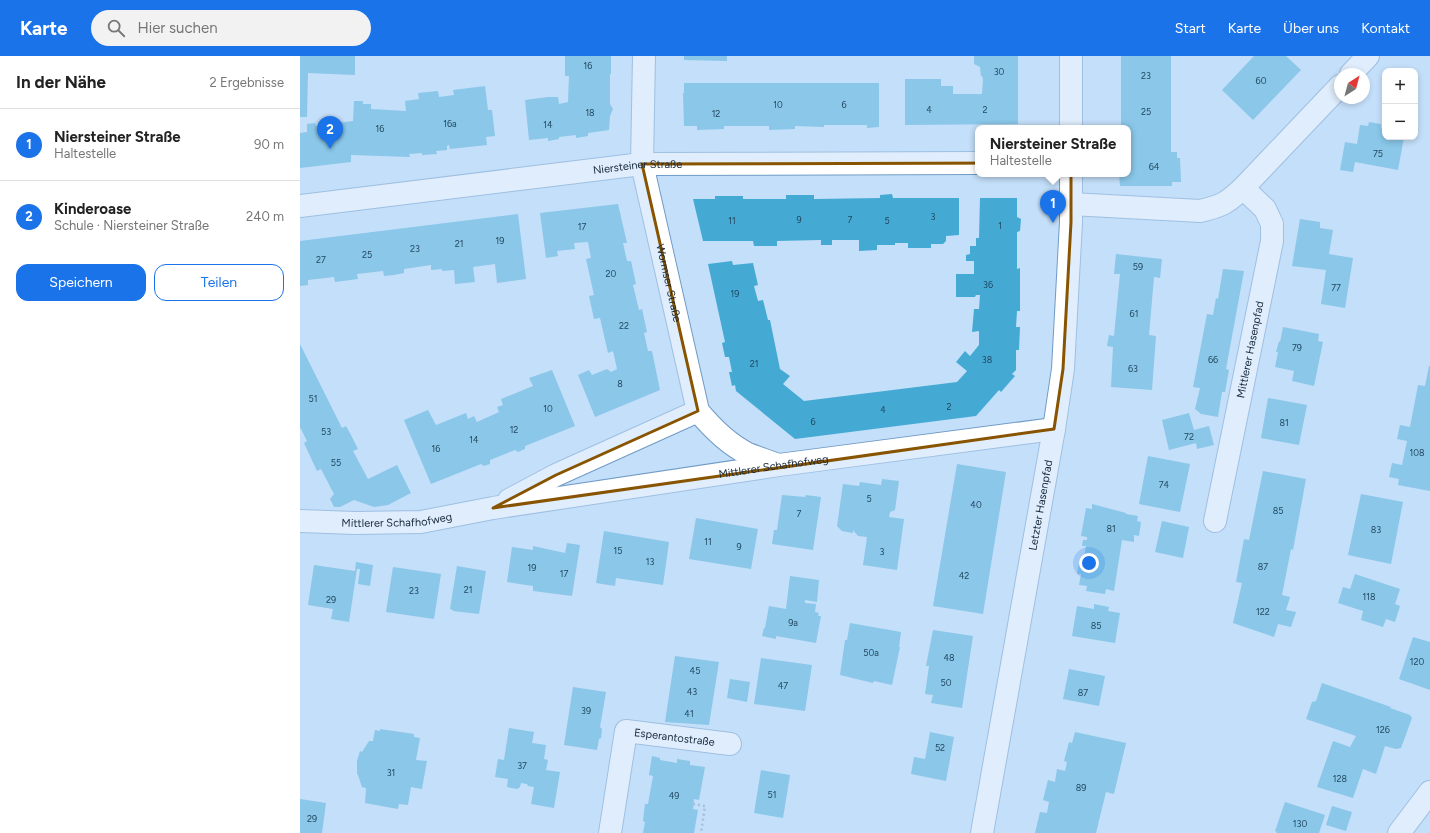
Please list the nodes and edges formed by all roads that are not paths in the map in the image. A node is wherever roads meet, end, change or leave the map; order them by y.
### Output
1 (644, 56) edge
2 (1071, 56) edge
3 (1368, 56) edge
4 (1357, 68) edge
5 (1334, 92) edge
6 (1071, 125) edge
7 (975, 163) edge
8 (642, 164) junction
9 (1071, 177) edge
10 (1243, 188) junction
11 (1071, 204) junction
12 (300, 206) edge
13 (698, 411) junction
14 (1054, 429) junction
15 (779, 465) junction
16 (493, 508) junction
17 (300, 520) edge
18 (1215, 521) dead end
19 (730, 744) dead end
20 (1430, 792) edge
21 (610, 833) edge
22 (982, 833) edge
23 (1399, 833) edge

1 - 8 street, Wormser Straße
2 - 6 street
3 - 4 street
5 - 10 street
7 - 8 street, Niersteiner Straße
8 - 12 street, Niersteiner Straße
8 - 13 street, Wormser Straße
9 - 11 street, Letzter Hasenpfad
10 - 11 street
10 - 18 street, Mittlerer Hasenpfad
11 - 14 street, Letzter Hasenpfad
13 - 15 street, Wormser Straße
13 - 16 street, Mittlerer Schafhofweg
14 - 15 street, Mittlerer Schafhofweg
14 - 22 street, Letzter Hasenpfad
15 - 16 street, Mittlerer Schafhofweg
16 - 17 street, Mittlerer Schafhofweg
19 - 21 street, Esperantostraße
20 - 23 street

